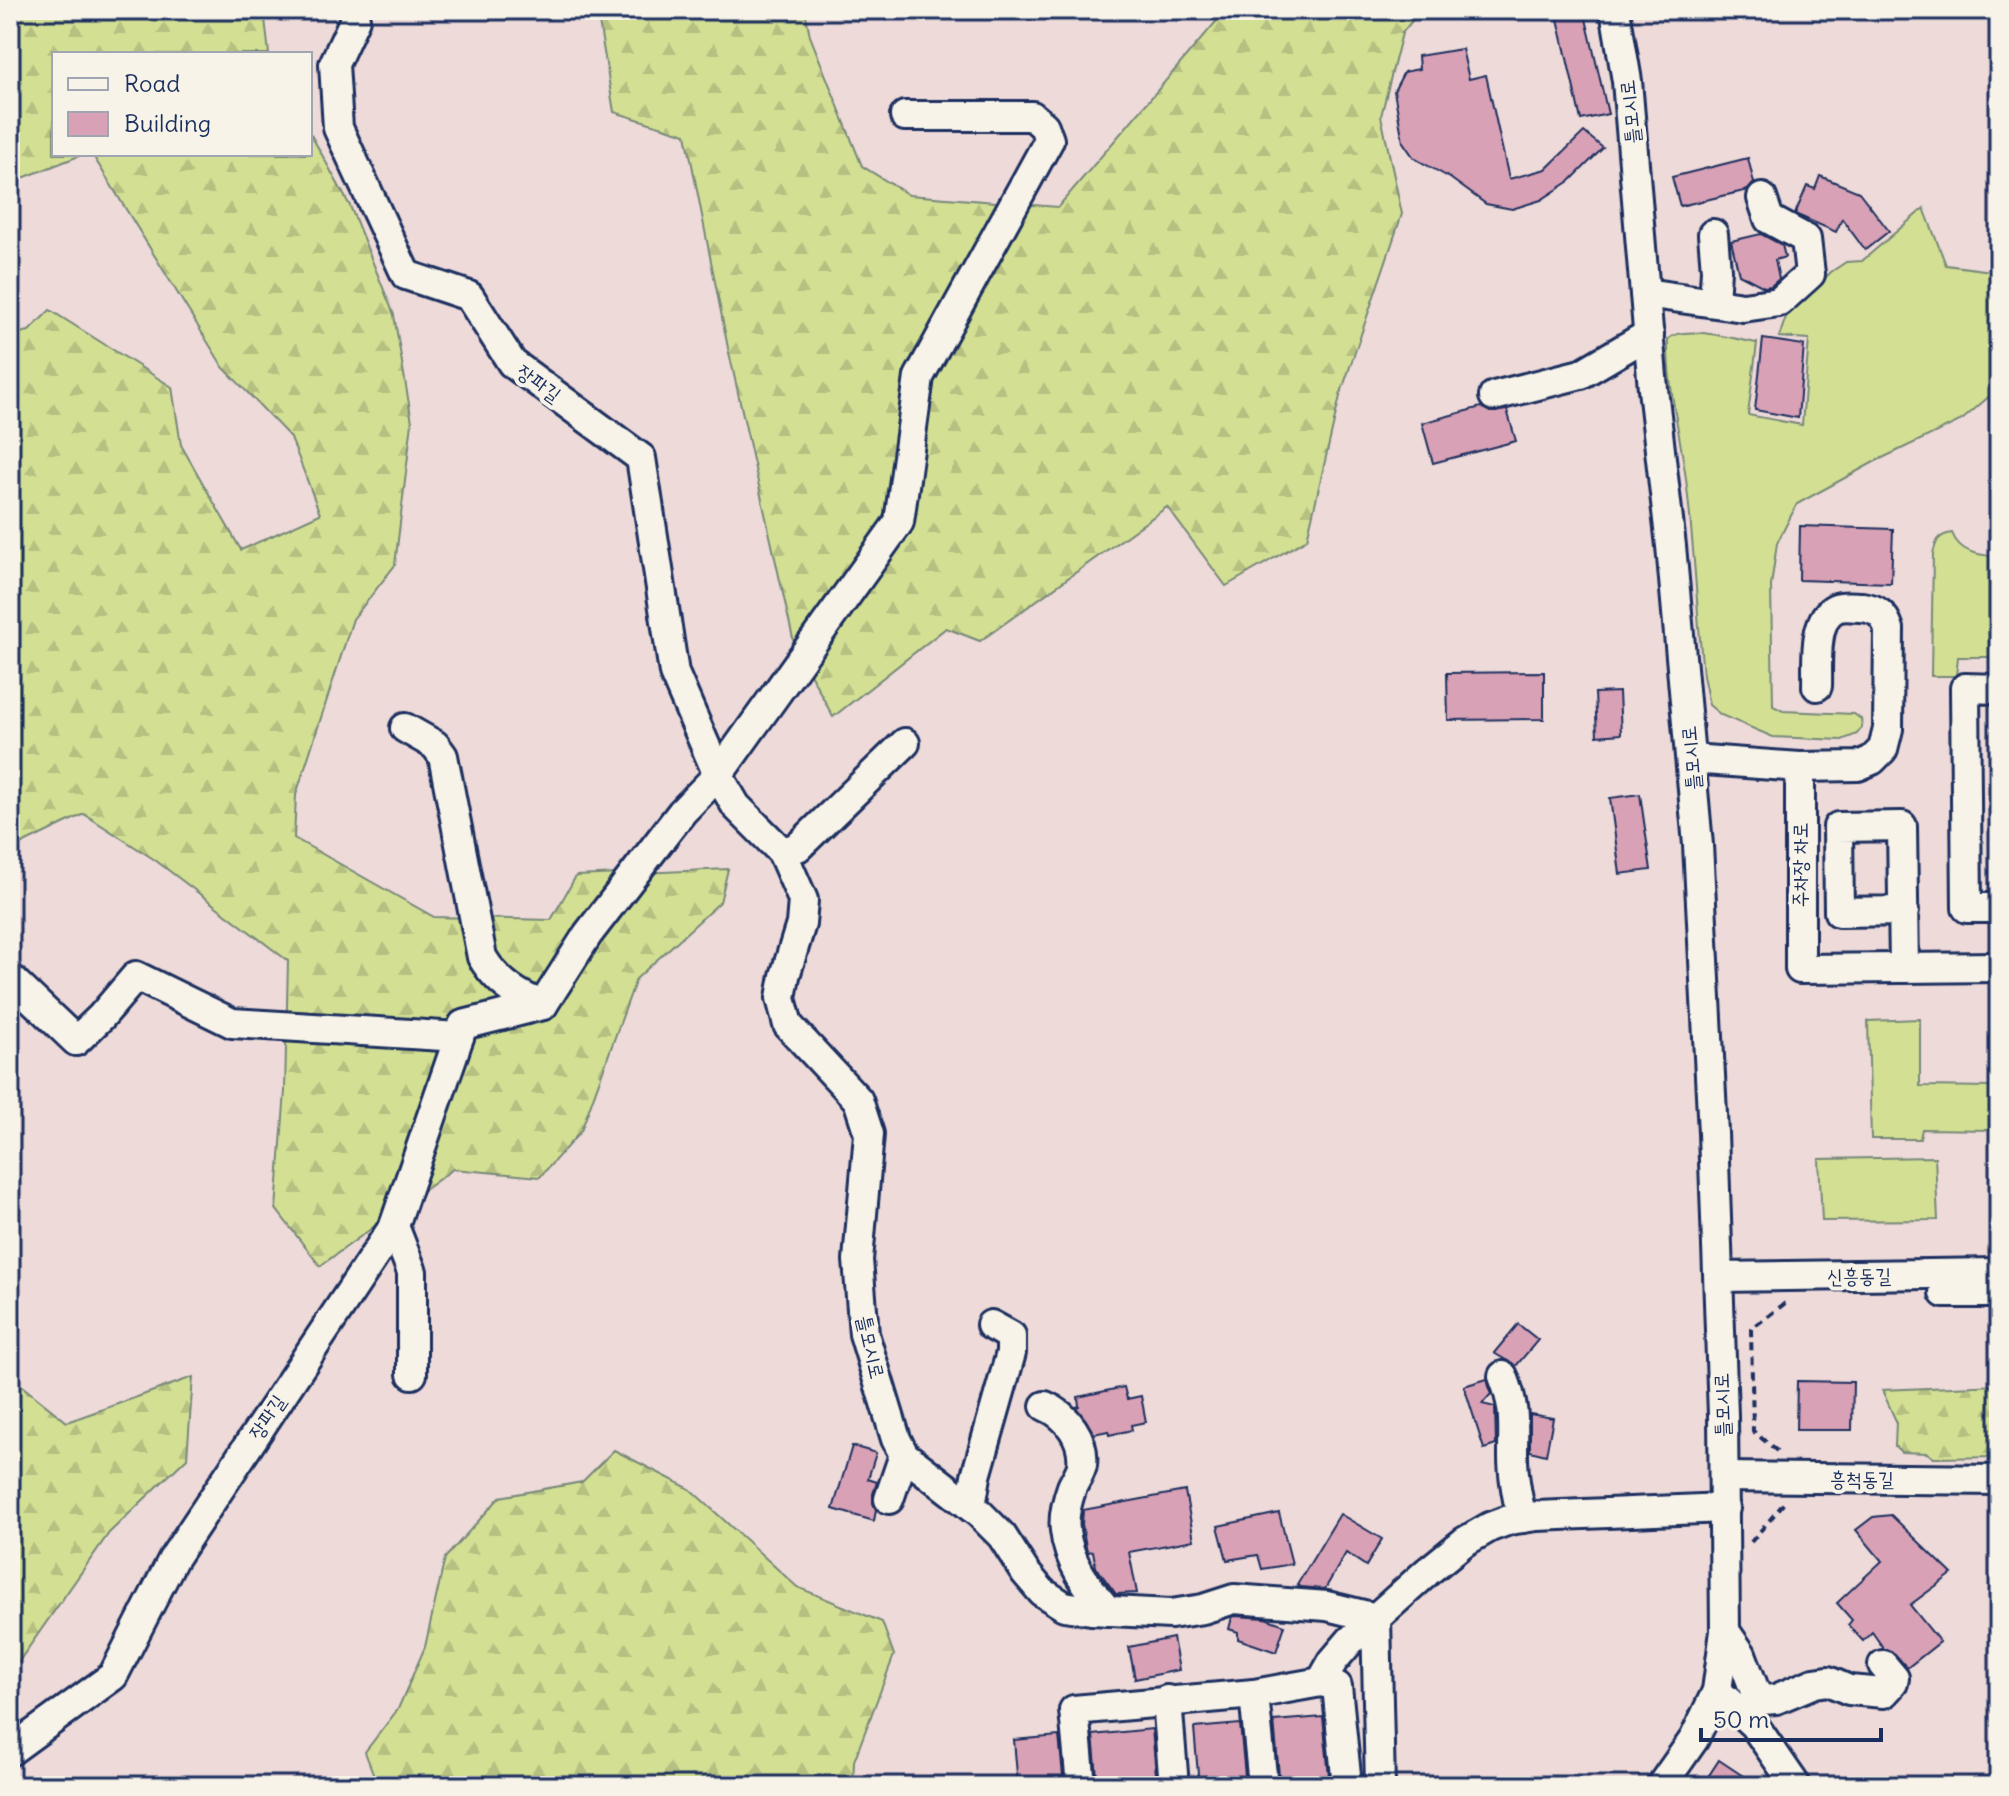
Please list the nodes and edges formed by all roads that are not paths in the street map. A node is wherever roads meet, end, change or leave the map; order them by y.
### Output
1 (1615, 10) edge
2 (355, 19) dead end
3 (905, 116) dead end
4 (1762, 198) dead end
5 (1713, 234) dead end
6 (1645, 293) junction
7 (1714, 302) junction
8 (1649, 334) junction
9 (1494, 396) dead end
10 (1817, 686) dead end
11 (1999, 689) edge
12 (405, 728) dead end
13 (905, 743) dead end
14 (1691, 759) junction
15 (1800, 767) junction
16 (718, 775) junction
17 (782, 852) junction
18 (1999, 908) edge
19 (1904, 911) dead end
20 (1999, 967) edge
21 (1904, 968) junction
22 (10, 978) edge
23 (543, 1005) junction
24 (459, 1037) junction
25 (394, 1226) junction
26 (1999, 1273) edge
27 (1719, 1286) junction
28 (1999, 1293) edge
29 (991, 1325) dead end
30 (412, 1374) dead end
31 (1503, 1376) dead end
32 (1045, 1406) dead end
33 (904, 1455) junction
34 (1724, 1477) junction
35 (1999, 1480) edge
36 (889, 1499) dead end
37 (971, 1507) junction
38 (1725, 1508) junction
39 (1522, 1518) junction
40 (1108, 1611) junction
41 (1376, 1618) junction
42 (1725, 1631) junction
43 (1883, 1665) dead end
44 (1321, 1682) junction
45 (1717, 1691) junction
46 (1254, 1694) junction
47 (1167, 1700) junction
48 (10, 1751) edge
49 (1081, 1786) edge
50 (1174, 1786) edge
51 (1263, 1786) edge
52 (1347, 1786) edge
53 (1380, 1786) edge
54 (1661, 1786) edge
55 (1796, 1786) edge

1 - 6 street, 틀모시로
2 - 16 street, 장파길
3 - 16 street
4 - 7 street
5 - 7 street
6 - 7 street
6 - 8 street, 틀모시로
8 - 9 street
8 - 14 street, 틀모시로
10 - 15 street
11 - 18 street
12 - 23 street
13 - 17 street
14 - 15 street
14 - 27 street, 틀모시로
15 - 21 street, 주차장 차로
16 - 17 street, 장파길
16 - 23 street
17 - 33 street, 틀모시로
19 - 21 street
20 - 21 street, 주차장 차로
22 - 24 street
23 - 24 street
24 - 25 street, 장파길
25 - 30 street
25 - 48 street, 장파길
26 - 27 street, 신흥동길
27 - 28 street
27 - 34 street, 틀모시로
29 - 37 street
31 - 39 street
32 - 40 street
33 - 36 street
33 - 37 street
34 - 35 street, 흥척동길
34 - 38 street, 틀모시로
37 - 40 street
38 - 39 street
38 - 42 street, 틀모시로
39 - 41 street
40 - 41 street
41 - 44 street
41 - 53 street
42 - 43 street
42 - 45 street, 틀모시로
44 - 46 street
44 - 52 street
45 - 54 street, 틀모시로
45 - 55 street
46 - 47 street
46 - 51 street
47 - 49 street
47 - 50 street

